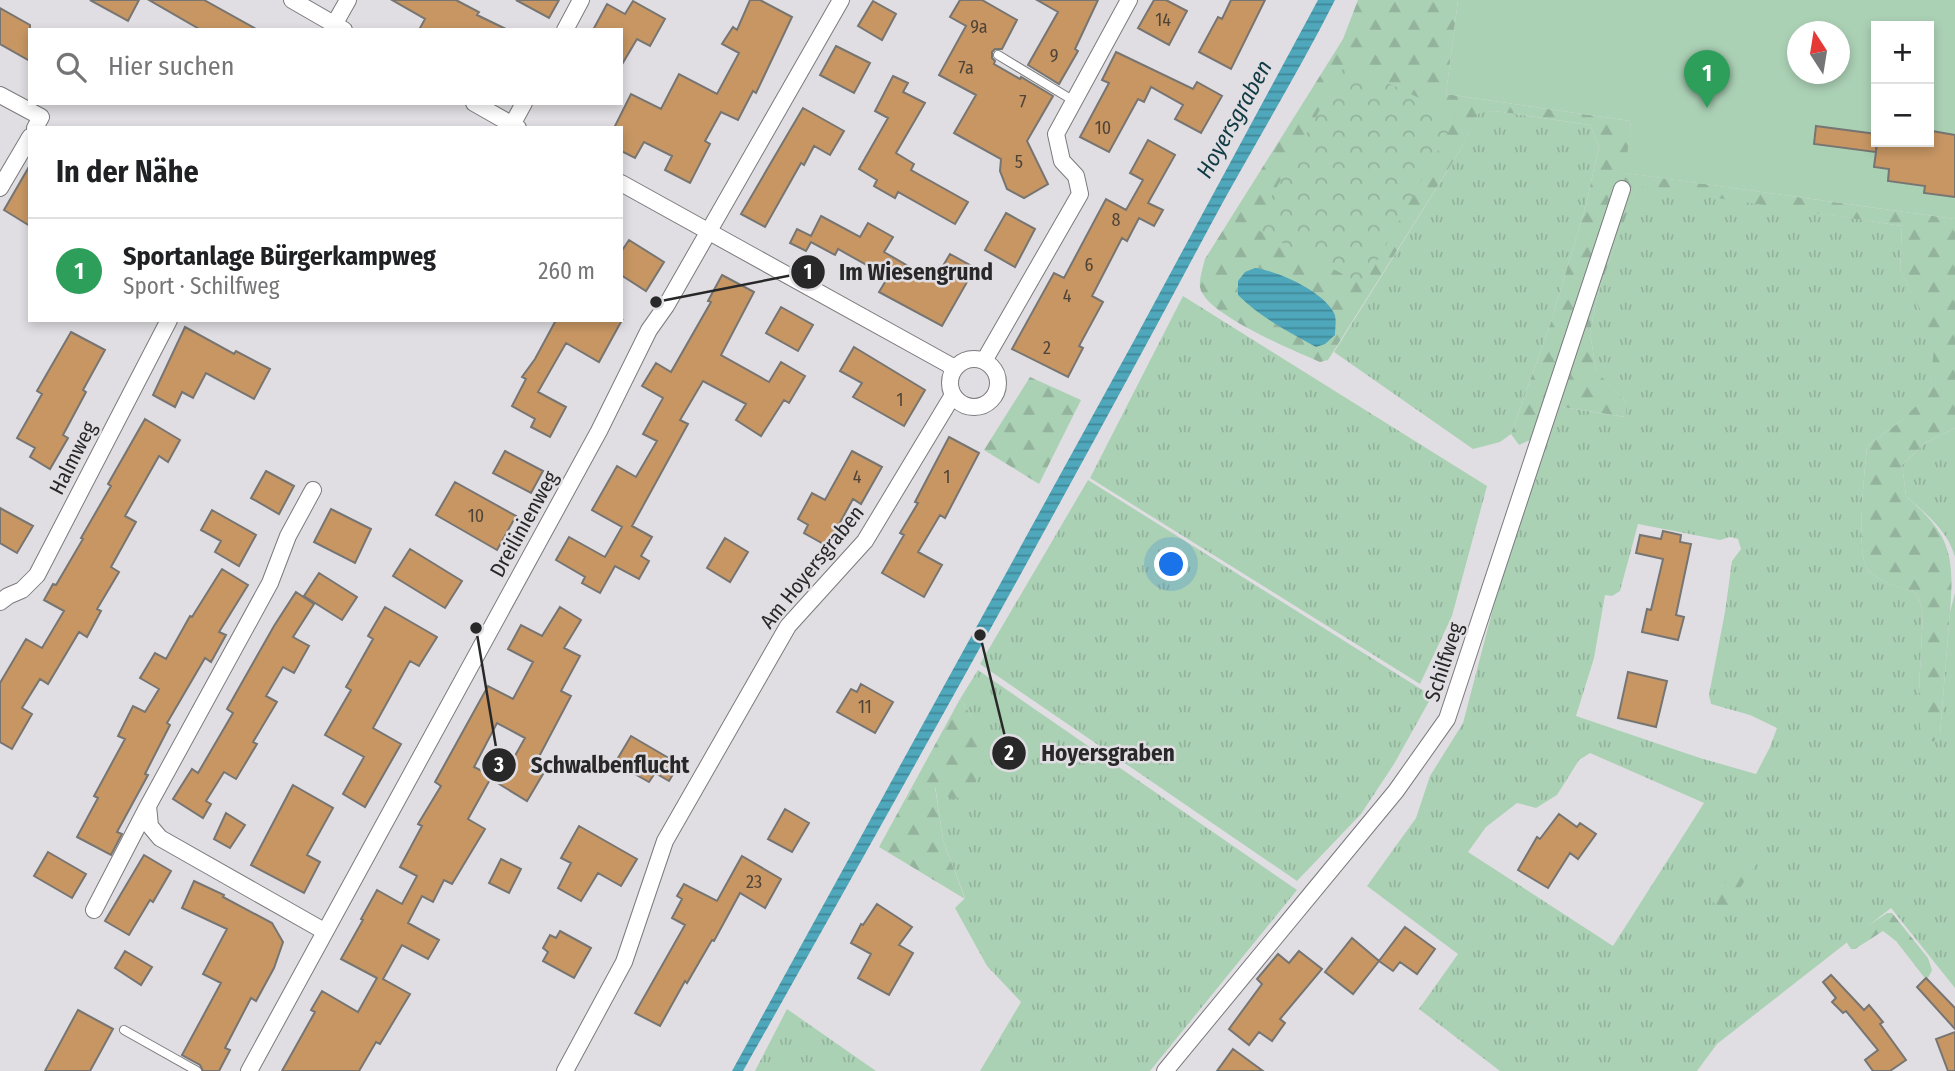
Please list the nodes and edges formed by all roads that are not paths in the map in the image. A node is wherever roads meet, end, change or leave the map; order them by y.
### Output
1 (292, 0) edge
2 (348, 0) edge
3 (581, 0) edge
4 (841, 0) edge
5 (1129, 0) edge
6 (339, 27) edge
7 (566, 28) edge
8 (998, 55) dead end
9 (0, 95) edge
10 (1074, 101) junction
11 (478, 105) edge
12 (523, 105) edge
13 (36, 126) edge
14 (515, 126) edge
15 (28, 140) edge
16 (623, 184) edge
17 (0, 188) edge
18 (1622, 189) dead end
19 (709, 230) junction
20 (168, 322) edge
21 (984, 361) junction
22 (955, 368) junction
23 (953, 394) junction
24 (313, 490) dead end
25 (0, 602) edge
26 (148, 806) junction
27 (93, 910) dead end
28 (324, 931) junction
29 (124, 1030) dead end
30 (197, 1071) edge
31 (249, 1071) edge
32 (565, 1071) edge
33 (1165, 1071) edge

1 - 6 street
2 - 6 street
3 - 7 street
4 - 19 street, Dreilinienweg
5 - 10 street
8 - 10 lane
9 - 13 street
10 - 21 street
11 - 14 street
12 - 14 street
15 - 17 street
16 - 19 street
18 - 33 street, Schilfweg
19 - 22 street
19 - 28 street, Dreilinienweg
20 - 25 street, Halmweg
21 - 22 street
21 - 23 street
22 - 23 street
23 - 32 street, Am Hoyersgraben
24 - 26 street
26 - 27 street
26 - 28 street
28 - 31 street, Dreilinienweg
29 - 30 lane

